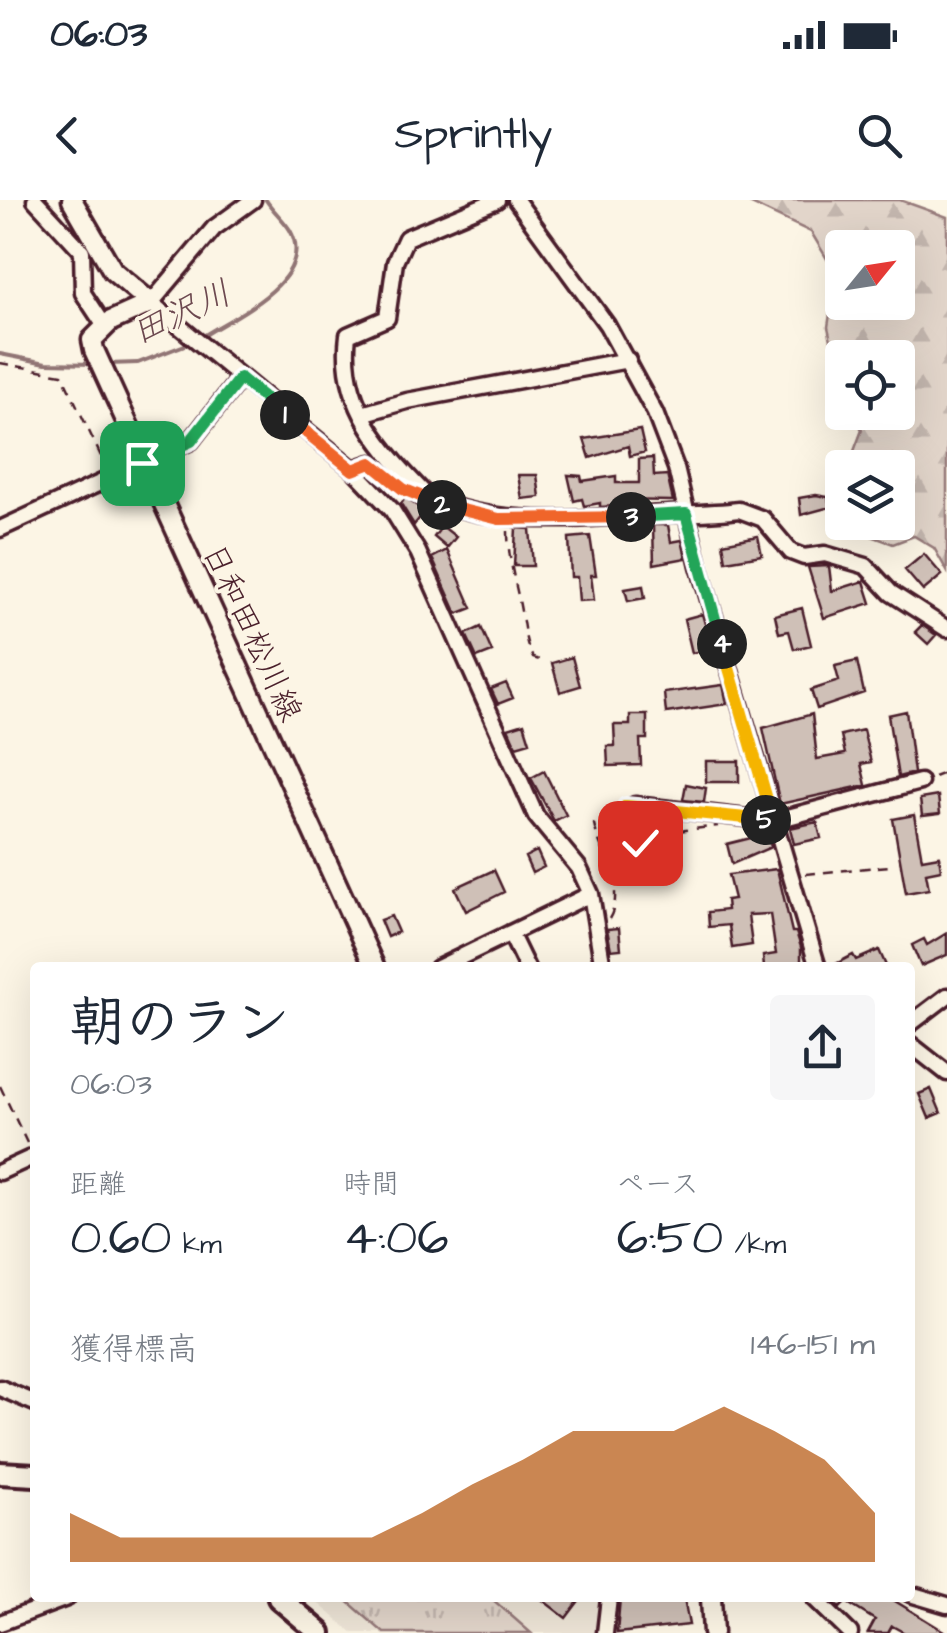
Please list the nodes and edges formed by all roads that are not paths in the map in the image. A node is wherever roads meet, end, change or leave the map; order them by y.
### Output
1 (35, 200) edge
2 (72, 200) edge
3 (253, 200) edge
4 (497, 200) edge
5 (516, 200) edge
6 (150, 302) junction
7 (104, 325) junction
8 (628, 360) junction
9 (240, 378) junction
10 (362, 414) junction
11 (142, 463) junction
12 (353, 470) junction
13 (432, 501) junction
14 (686, 514) junction
15 (0, 529) edge
16 (947, 629) edge
17 (920, 782) dead end
18 (635, 805) road end
19 (773, 820) junction
20 (592, 894) junction
21 (510, 933) junction
22 (371, 962) edge
23 (450, 962) edge
24 (523, 962) edge
25 (602, 962) edge
26 (816, 962) edge
27 (947, 996) edge
28 (915, 1020) edge
29 (915, 1048) edge
30 (947, 1073) edge
31 (30, 1158) edge
32 (0, 1172) edge
33 (0, 1388) edge
34 (30, 1401) edge
35 (0, 1472) edge
36 (30, 1475) edge
37 (915, 1595) edge
38 (56, 1602) edge
39 (283, 1602) edge
40 (608, 1602) edge
41 (712, 1602) edge
42 (818, 1602) edge
43 (947, 1605) edge
44 (0, 1623) edge
45 (320, 1633) edge
46 (605, 1633) edge
47 (713, 1633) edge
48 (850, 1633) edge

1 - 7 street
2 - 6 main road
3 - 6 street
4 - 10 street
5 - 8 street
6 - 7 main road
6 - 9 street
7 - 11 main road, 日和田松川線
8 - 10 street
8 - 14 street
9 - 11 street
9 - 12 street
10 - 13 street
11 - 15 street
11 - 22 main road, 日和田松川線
12 - 13 street
12 - 20 street
13 - 14 street
14 - 16 street
14 - 19 street
17 - 19 street
18 - 19 street
19 - 26 street
20 - 21 street
20 - 25 street
21 - 23 street
21 - 24 street
27 - 28 street
29 - 30 street
31 - 32 street
33 - 34 street
35 - 36 highway
37 - 43 street
38 - 44 street
39 - 45 highway
40 - 46 street
41 - 47 main road
42 - 48 street

